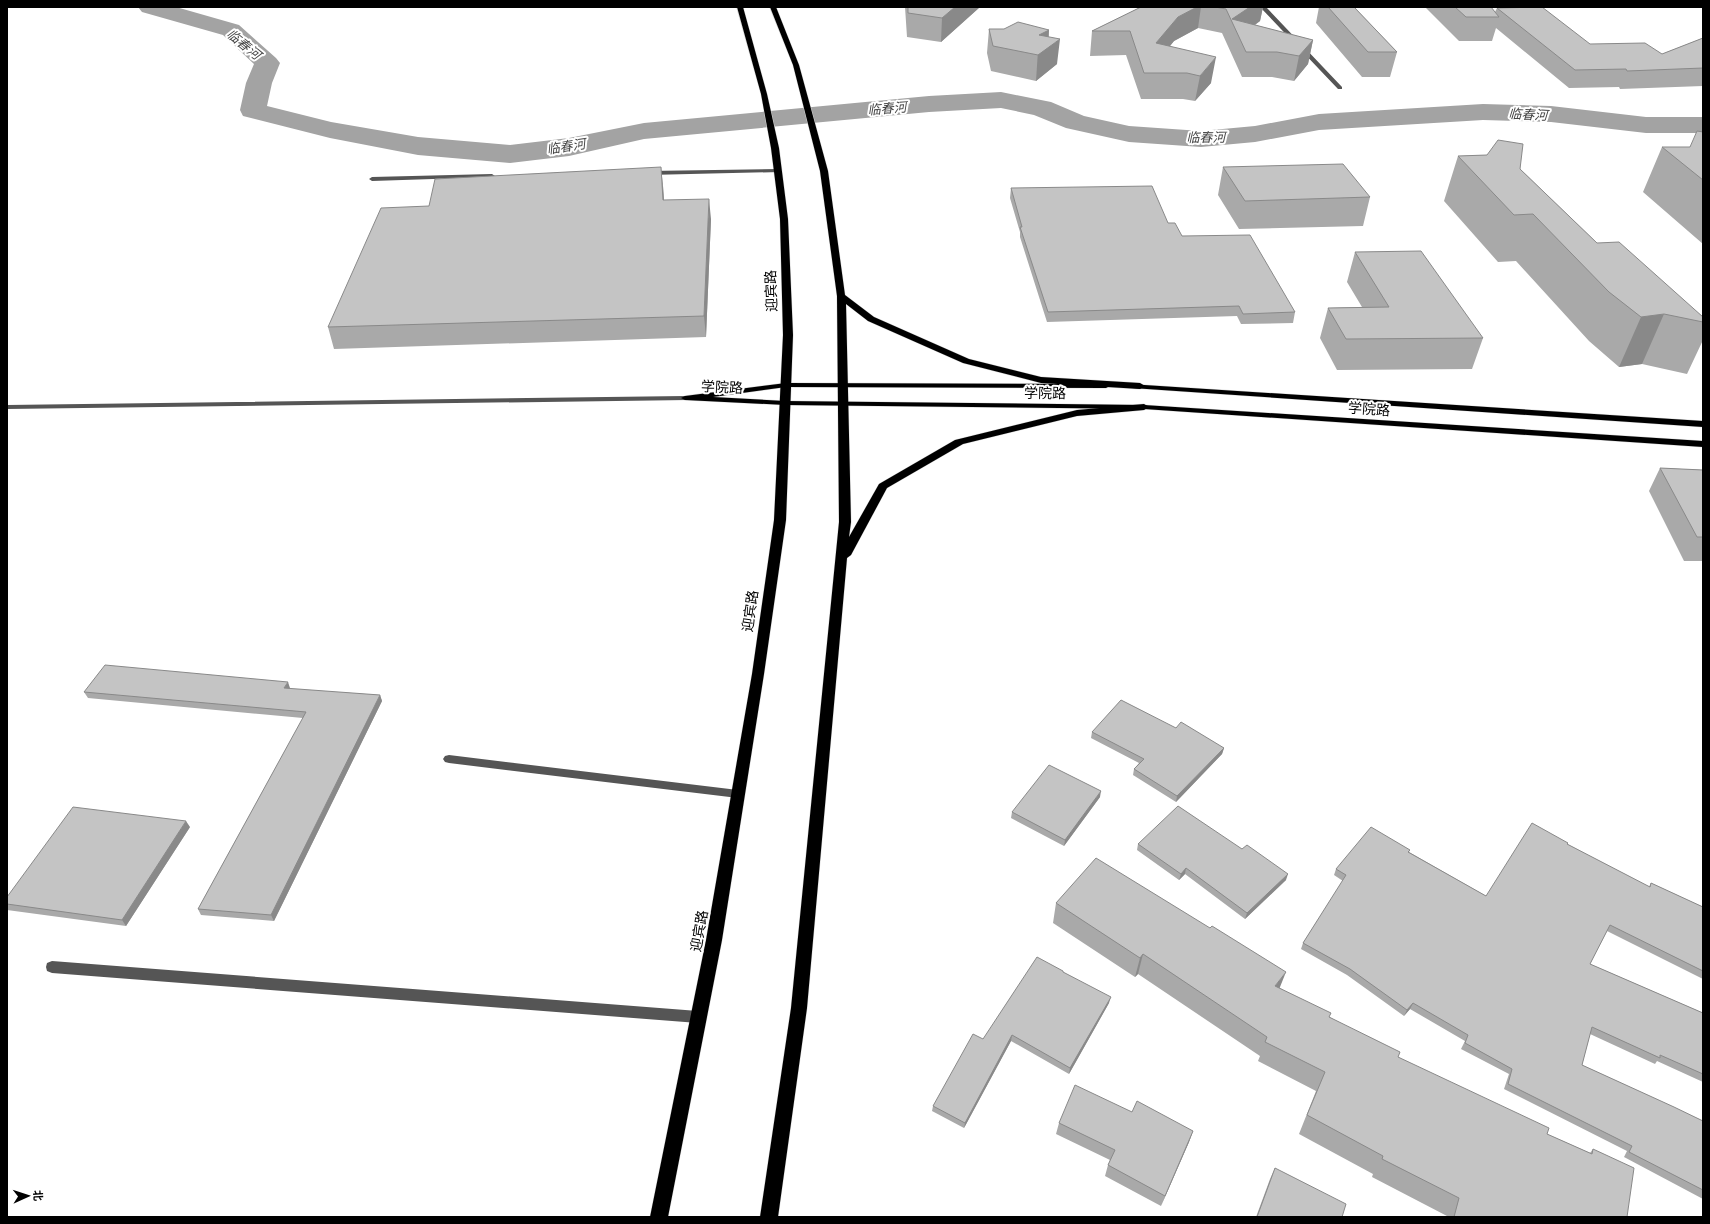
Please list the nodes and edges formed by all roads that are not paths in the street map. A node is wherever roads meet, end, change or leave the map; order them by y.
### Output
1 (740, 7) edge
2 (774, 7) edge
3 (1263, 7) edge
4 (1340, 88) dead end
5 (778, 171) junction
6 (643, 173) edge
7 (500, 176) edge
8 (372, 179) dead end
9 (841, 296) junction
10 (786, 385) junction
11 (843, 385) junction
12 (1140, 386) junction
13 (686, 398) junction
14 (785, 403) junction
15 (844, 403) junction
16 (7, 407) edge
17 (1144, 407) junction
18 (1703, 424) edge
19 (1703, 444) edge
20 (842, 561) junction
21 (449, 759) dead end
22 (738, 794) junction
23 (52, 967) dead end
24 (698, 1017) junction
25 (659, 1217) edge
26 (769, 1217) edge

1 - 5 highway, 迎宾路
2 - 9 highway
3 - 4 street
5 - 6 street
5 - 10 highway, 迎宾路
7 - 8 street
9 - 11 highway
9 - 12 highway
10 - 11 main road, 学院路
10 - 13 main road, 学院路
10 - 14 highway, 迎宾路
11 - 12 main road, 学院路
11 - 15 highway
12 - 18 main road, 学院路
13 - 14 main road, 学院路
13 - 16 street
14 - 15 main road, 学院路
14 - 22 highway, 迎宾路
15 - 17 main road, 学院路
15 - 20 highway
17 - 19 main road, 学院路
17 - 20 highway
20 - 26 highway
21 - 22 street
22 - 24 highway, 迎宾路
23 - 24 street
24 - 25 highway, 迎宾路

